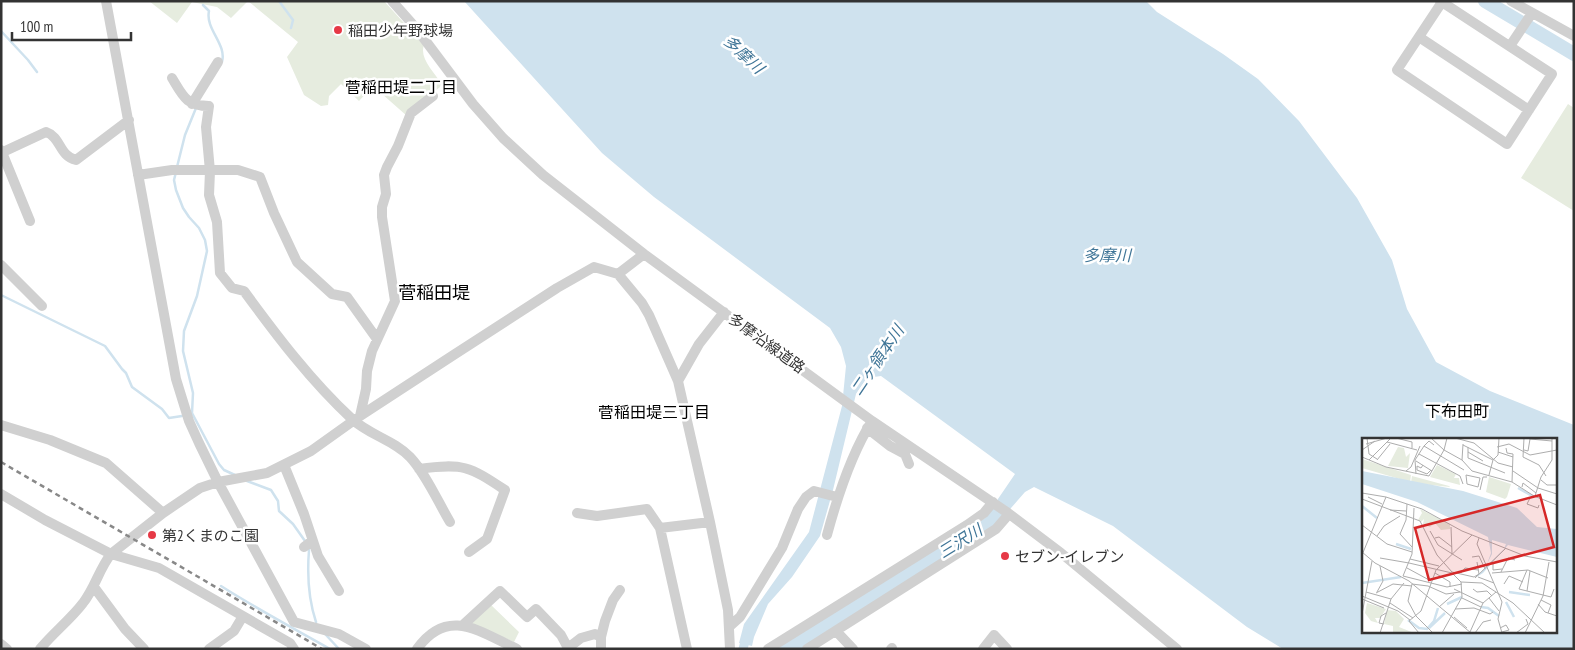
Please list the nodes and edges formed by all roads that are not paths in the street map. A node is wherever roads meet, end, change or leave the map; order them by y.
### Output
1 (106, 1) edge
2 (392, 1) edge
3 (1512, 1) edge
4 (1441, 2) edge
5 (1530, 16) junction
6 (1574, 36) edge
7 (1419, 37) junction
8 (1510, 46) junction
9 (218, 62) dead end
10 (172, 78) dead end
11 (434, 96) dead end
12 (196, 105) junction
13 (1529, 110) junction
14 (128, 120) junction
15 (2, 151) edge
16 (210, 171) junction
17 (138, 174) junction
18 (30, 220) dead end
19 (644, 254) junction
20 (1, 265) edge
21 (618, 274) junction
22 (42, 306) dead end
23 (724, 312) junction
24 (377, 339) junction
25 (678, 381) junction
26 (357, 418) junction
27 (868, 421) junction
28 (1, 425) edge
29 (909, 464) dead end
30 (284, 465) junction
31 (419, 469) junction
32 (218, 482) junction
33 (1, 494) edge
34 (837, 497) junction
35 (994, 503) junction
36 (163, 513) junction
37 (578, 513) dead end
38 (1008, 514) junction
39 (450, 522) dead end
40 (710, 522) junction
41 (660, 528) junction
42 (827, 535) dead end
43 (469, 552) dead end
44 (111, 554) junction
45 (94, 587) junction
46 (339, 590) dead end
47 (620, 590) dead end
48 (243, 616) junction
49 (463, 625) junction
50 (730, 626) junction
51 (836, 631) junction
52 (600, 637) junction
53 (1, 644) edge
54 (7, 649) edge
55 (40, 649) edge
56 (144, 649) edge
57 (209, 649) edge
58 (294, 649) edge
59 (366, 649) edge
60 (418, 649) edge
61 (517, 649) edge
62 (602, 649) edge
63 (686, 649) edge
64 (730, 649) edge
65 (768, 649) edge
66 (808, 649) edge
67 (853, 649) edge
68 (983, 649) edge
69 (1007, 649) edge
70 (1177, 649) edge

1 - 14 street
2 - 19 street, 多摩沿線道路
3 - 5 street
4 - 7 street
4 - 8 street
5 - 6 street
5 - 8 street
7 - 13 street
7 - 13 street
8 - 13 street
9 - 12 street
10 - 12 street
11 - 24 street
12 - 16 street
14 - 15 street
14 - 17 street
15 - 18 street
16 - 17 street
16 - 24 street
16 - 26 street
17 - 32 street
19 - 21 street
19 - 23 street, 多摩沿線道路
20 - 22 street
21 - 25 street
21 - 26 street
23 - 25 street
23 - 27 street, 多摩沿線道路
24 - 26 street
25 - 40 street
26 - 30 street
26 - 31 street
27 - 29 street
27 - 34 street
27 - 35 street, 多摩沿線道路
28 - 36 street
30 - 32 street
30 - 46 street
31 - 39 street
31 - 43 street
32 - 36 street
32 - 59 street
33 - 44 street
34 - 42 street
34 - 50 street
35 - 38 street, 多摩沿線道路
35 - 65 street
36 - 44 street
37 - 41 street
38 - 51 street
38 - 70 street, 多摩沿線道路
40 - 41 street
40 - 50 street
41 - 63 street
44 - 45 street
44 - 48 street
45 - 55 street
45 - 56 street
47 - 52 street
48 - 57 street
48 - 58 street
49 - 52 street
49 - 60 street
49 - 61 street
50 - 64 street
51 - 66 street
51 - 67 street
52 - 62 street
53 - 54 street
68 - 69 street

